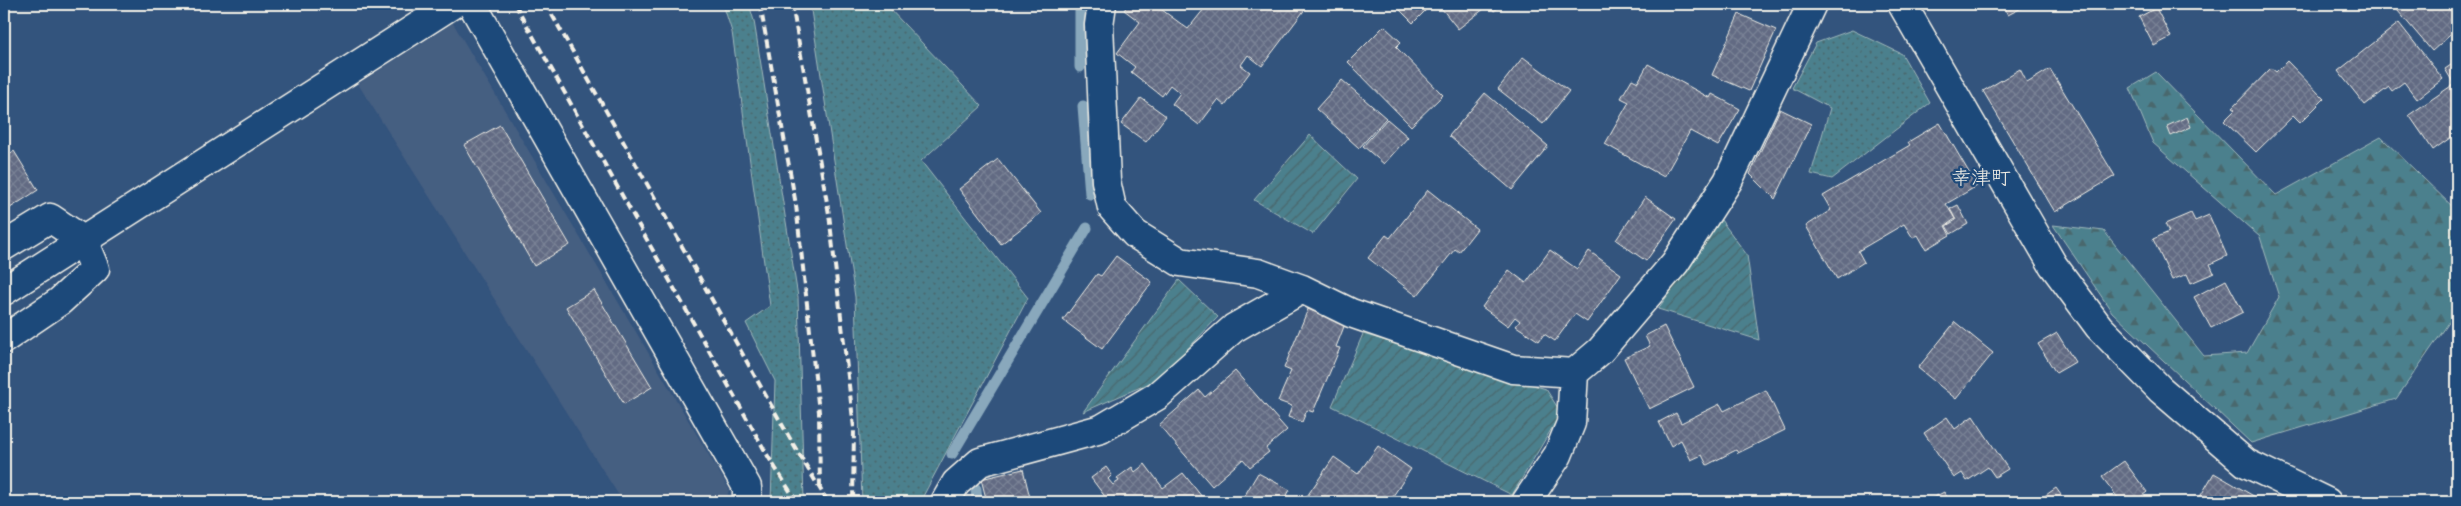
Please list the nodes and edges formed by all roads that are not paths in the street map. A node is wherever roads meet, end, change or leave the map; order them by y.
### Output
1 (454, 4) edge
2 (472, 4) edge
3 (1102, 4) edge
4 (1812, 4) edge
5 (1902, 4) edge
6 (83, 240) junction
7 (4, 246) edge
8 (1302, 289) junction
9 (4, 291) edge
10 (4, 339) edge
11 (1574, 372) junction
12 (746, 502) edge
13 (945, 502) edge
14 (1526, 502) edge
15 (2327, 502) edge

1 - 6 street
2 - 12 street
3 - 8 street
4 - 11 street
5 - 15 street
6 - 7 street
6 - 9 street
6 - 10 street
8 - 11 street
8 - 13 street
11 - 14 street

